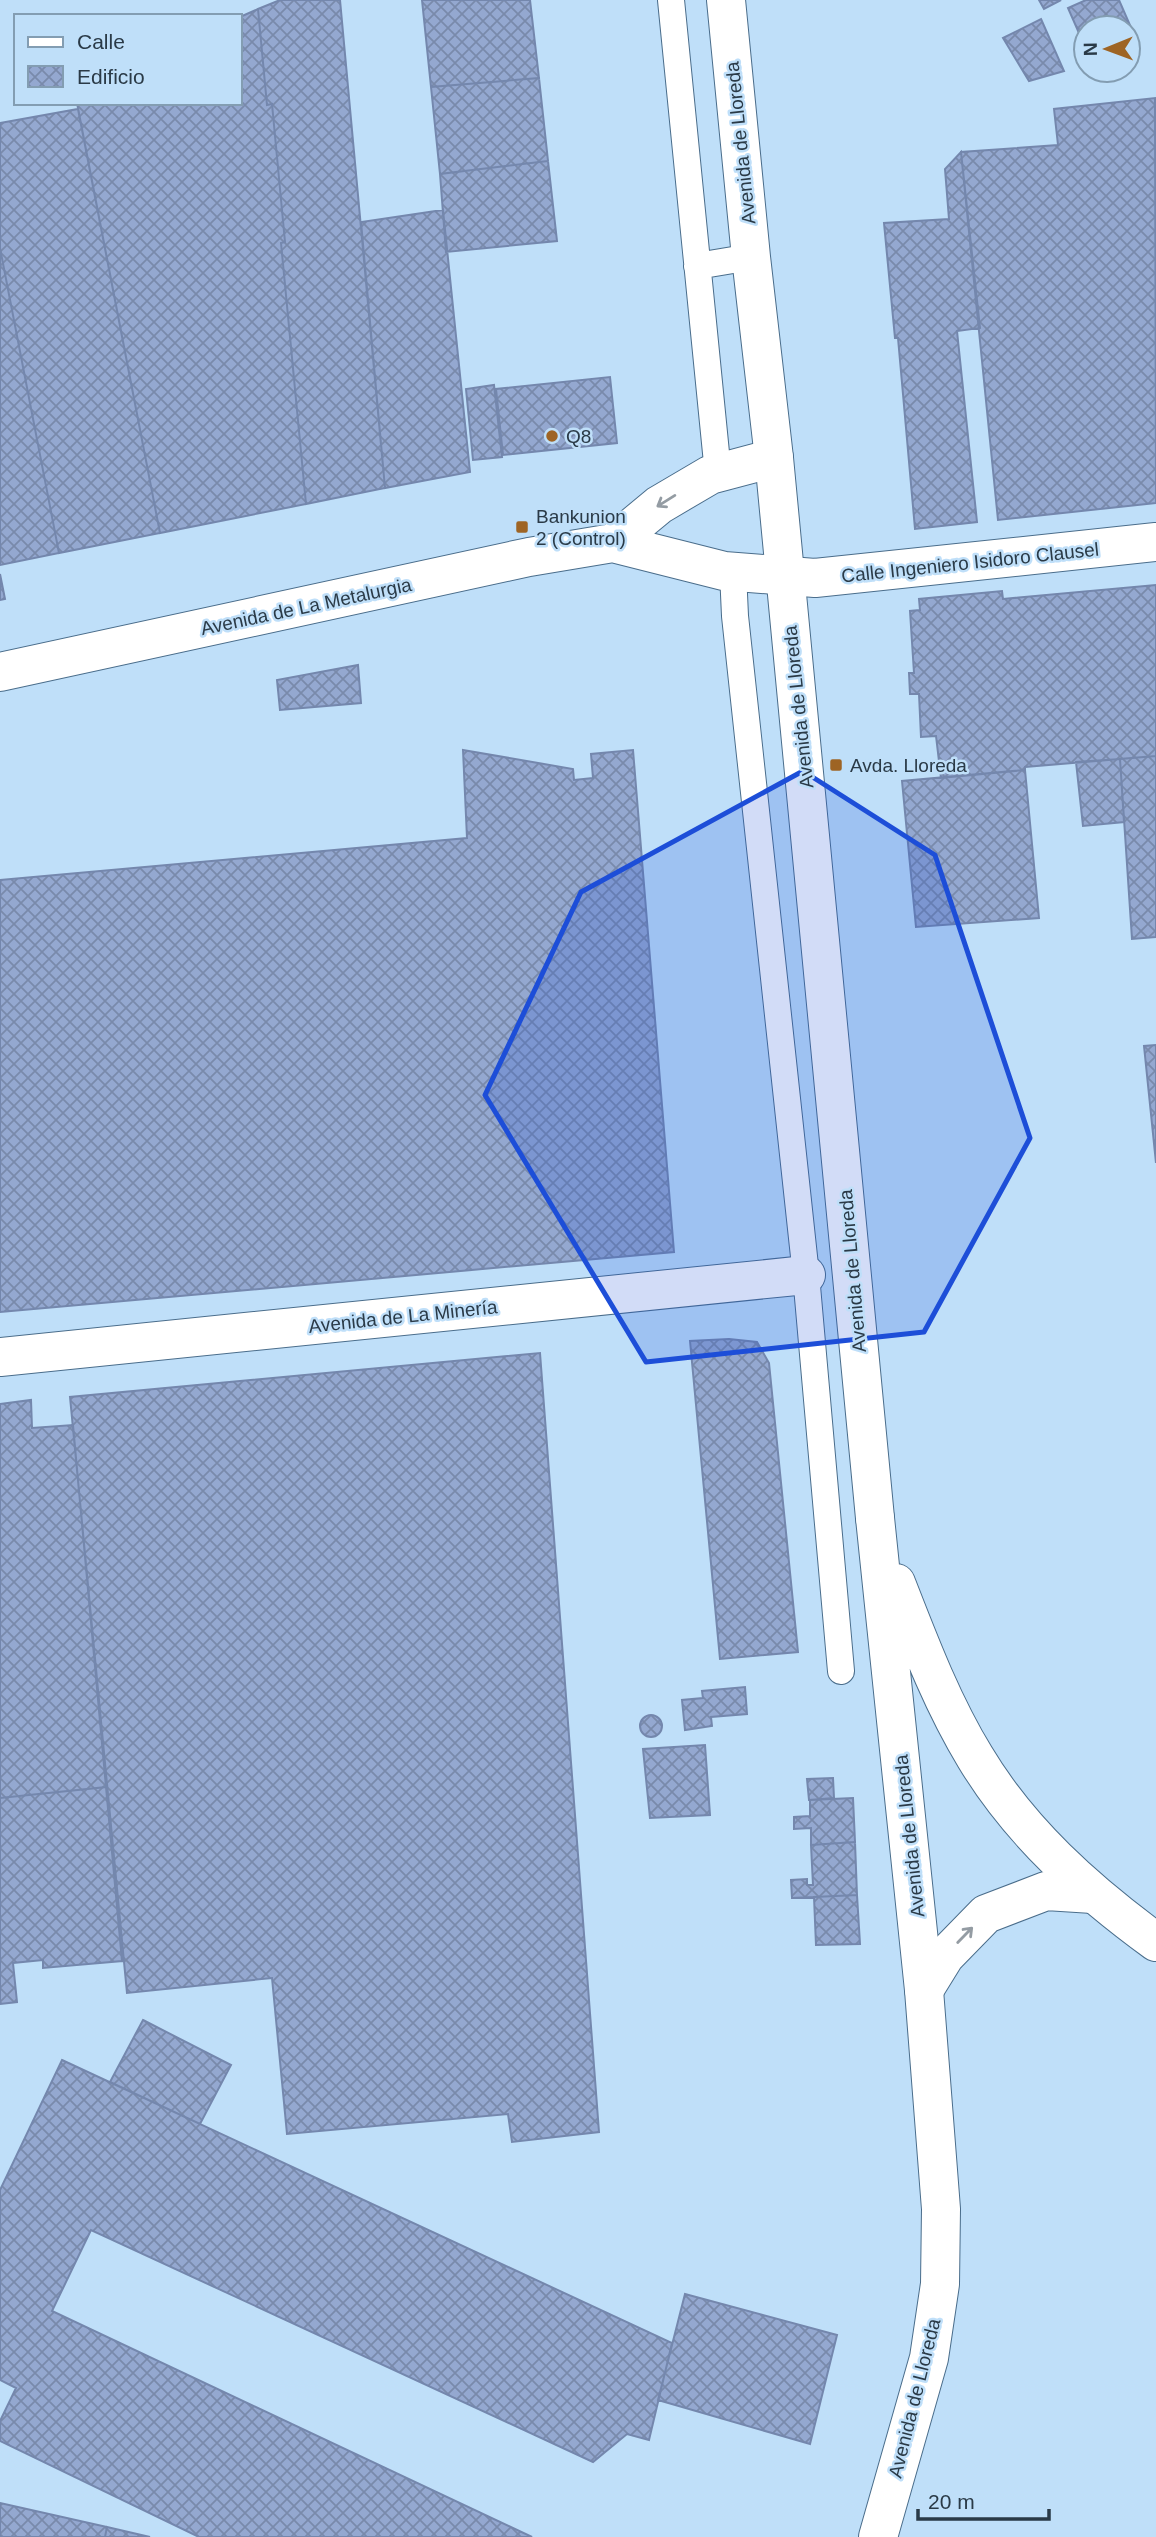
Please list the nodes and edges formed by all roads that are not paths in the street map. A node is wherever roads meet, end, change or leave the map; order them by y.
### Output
1 (671, 0) edge
2 (726, 0) edge
3 (751, 257) junction
4 (697, 266) junction
5 (775, 458) junction
6 (718, 473) junction
7 (1156, 542) edge
8 (613, 543) junction
9 (733, 572) junction
10 (785, 576) junction
11 (0, 672) edge
12 (806, 1275) junction
13 (0, 1357) edge
14 (875, 1518) junction
15 (841, 1671) dead end
16 (1093, 1894) junction
17 (1156, 1942) edge
18 (924, 1990) junction
19 (878, 2537) edge

1 - 4 lane
2 - 3 street, Avenida de Lloreda
3 - 4 lane
3 - 5 street, Avenida de Lloreda
4 - 6 lane
5 - 6 street
5 - 10 street, Avenida de Lloreda
6 -> 8 street
7 - 10 street, Calle Ingeniero Isidoro Clausel
8 - 9 street, Calle Ingeniero Isidoro Clausel
8 - 11 street, Avenida de La Metalurgia
9 - 10 street, Calle Ingeniero Isidoro Clausel
9 - 12 lane
10 - 14 street, Avenida de Lloreda
12 - 13 street, Avenida de La Minería
12 - 15 lane
14 - 16 street
14 - 18 street, Avenida de Lloreda
16 - 17 street
18 -> 16 street
18 - 19 street, Avenida de Lloreda

